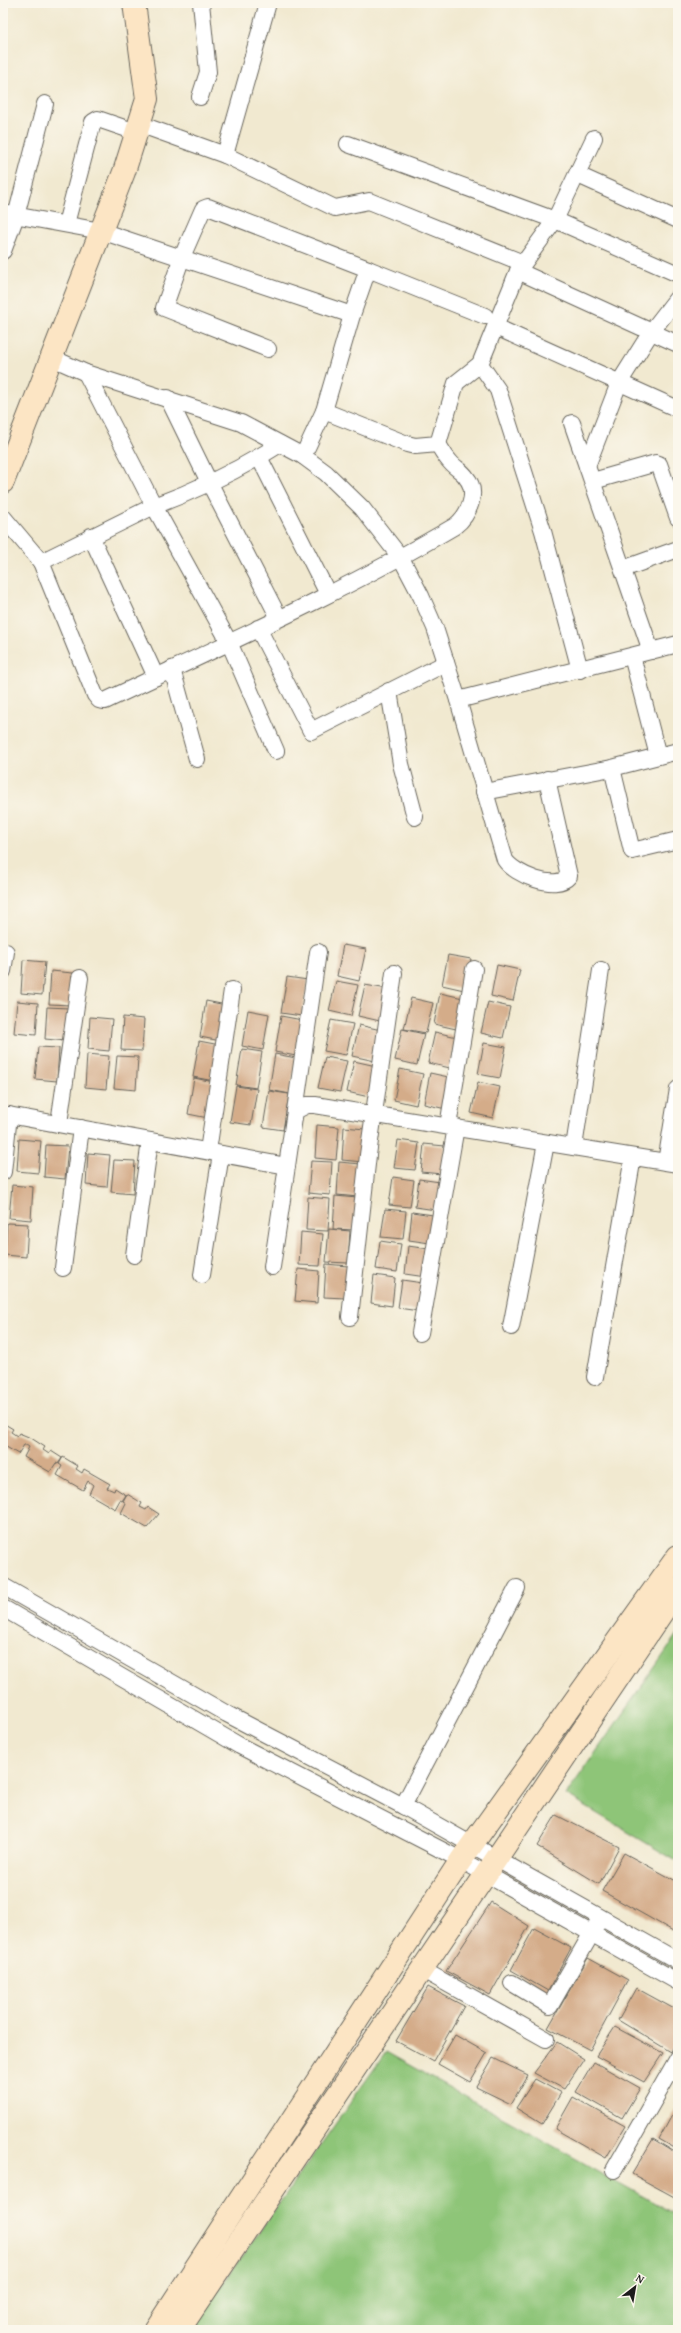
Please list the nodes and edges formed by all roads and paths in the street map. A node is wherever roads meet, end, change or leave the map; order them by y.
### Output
1 (134, 3) edge
2 (201, 3) edge
3 (268, 3) edge
4 (200, 97) dead end
5 (45, 104) dead end
6 (138, 128) junction
7 (594, 138) dead end
8 (348, 144) dead end
9 (225, 155) junction
10 (578, 175) junction
11 (10, 215) edge
12 (555, 220) junction
13 (678, 220) edge
14 (66, 224) junction
15 (101, 230) junction
16 (3, 251) edge
17 (182, 257) junction
18 (521, 267) junction
19 (368, 269) junction
20 (678, 274) edge
21 (678, 297) edge
22 (352, 315) junction
23 (490, 322) junction
24 (651, 332) junction
25 (678, 344) edge
26 (268, 349) dead end
27 (50, 357) junction
28 (480, 364) junction
29 (86, 373) junction
30 (619, 383) junction
31 (168, 398) junction
32 (678, 409) edge
33 (324, 411) junction
34 (572, 423) dead end
35 (280, 444) junction
36 (438, 444) junction
37 (303, 456) junction
38 (260, 457) junction
39 (587, 466) junction
40 (593, 481) junction
41 (3, 482) edge
42 (208, 482) junction
43 (154, 506) junction
44 (3, 517) edge
45 (678, 518) edge
46 (91, 536) junction
47 (678, 549) edge
48 (401, 558) junction
49 (41, 562) junction
50 (624, 570) junction
51 (328, 594) junction
52 (279, 618) junction
53 (258, 628) junction
54 (229, 642) junction
55 (678, 644) edge
56 (651, 651) junction
57 (632, 656) junction
58 (446, 663) junction
59 (172, 669) junction
60 (580, 670) junction
61 (156, 677) junction
62 (389, 691) junction
63 (458, 700) junction
64 (276, 751) dead end
65 (678, 751) edge
66 (658, 756) junction
67 (197, 759) dead end
68 (612, 768) junction
69 (547, 779) junction
70 (484, 792) junction
71 (415, 817) dead end
72 (678, 840) edge
73 (6, 952) dead end
74 (318, 952) dead end
75 (474, 969) dead end
76 (601, 970) dead end
77 (3, 971) edge
78 (394, 973) dead end
79 (80, 978) dead end
80 (232, 990) dead end
81 (678, 1089) edge
82 (295, 1111) junction
83 (6, 1114) edge
84 (374, 1114) junction
85 (58, 1124) junction
86 (452, 1126) junction
87 (81, 1128) junction
88 (150, 1140) junction
89 (546, 1143) junction
90 (574, 1148) junction
91 (214, 1152) junction
92 (633, 1157) junction
93 (672, 1163) edge
94 (288, 1166) junction
95 (3, 1172) edge
96 (134, 1255) dead end
97 (272, 1267) dead end
98 (63, 1268) dead end
99 (202, 1275) dead end
100 (350, 1318) dead end
101 (511, 1327) dead end
102 (420, 1333) dead end
103 (595, 1377) dead end
104 (678, 1556) edge
105 (3, 1586) edge
106 (517, 1588) dead end
107 (678, 1589) edge
108 (3, 1608) edge
109 (188, 1690) junction
110 (177, 1710) junction
111 (227, 1714) junction
112 (216, 1733) junction
113 (403, 1806) junction
114 (466, 1852) junction
115 (492, 1867) junction
116 (601, 1917) junction
117 (592, 1932) junction
118 (678, 1961) edge
119 (423, 1970) junction
120 (678, 1982) edge
121 (512, 1983) dead end
122 (546, 2039) dead end
123 (678, 2058) edge
124 (614, 2170) dead end
125 (155, 2330) edge
126 (179, 2330) edge

1 - 6 street
2 - 4 street
3 - 9 street
5 - 11 street
6 - 9 street
6 - 14 street
6 - 15 street
7 - 10 street
8 - 12 street
9 - 18 street
10 - 12 street
10 - 13 street
11 - 14 street
11 - 16 street
12 - 18 street
12 - 20 street
14 - 15 street
15 - 17 street
15 - 27 street
17 - 19 street
17 - 22 street
17 - 26 street
18 - 23 street
18 - 24 street
19 - 22 street
19 - 23 street
21 - 24 street
22 - 33 street
23 - 28 street
23 - 30 street
24 - 25 street
24 - 30 street
27 - 29 street
27 - 41 street
28 - 36 street
28 - 60 street
29 - 31 street
29 - 43 street
30 - 32 street
30 - 39 street
31 - 35 street
31 - 42 street
33 - 36 street
33 - 37 street
34 - 39 street
35 - 37 street
35 - 38 street
36 - 48 street
37 - 48 street
38 - 42 street
38 - 51 street
39 - 40 street
40 - 45 street
40 - 50 street
42 - 43 street
42 - 52 street
43 - 46 street
43 - 54 street
44 - 49 street
46 - 49 street
46 - 61 street
47 - 50 street
48 - 51 street
48 - 58 street
49 - 61 street
50 - 56 street
51 - 52 street
52 - 53 street
53 - 54 street
53 - 62 street
54 - 59 street
54 - 64 street
55 - 56 street
56 - 57 street
57 - 60 street
57 - 66 street
58 - 62 street
58 - 63 street
59 - 61 street
59 - 67 street
60 - 63 street
62 - 71 street
63 - 70 street
65 - 66 street
66 - 68 street
68 - 69 street
68 - 72 street
69 - 70 street
69 - 70 street
73 - 77 street
74 - 82 street
75 - 86 street
76 - 90 street
78 - 84 street
79 - 85 street
80 - 91 street
81 - 93 street
82 - 84 street
82 - 94 street
83 - 85 street
83 - 95 street
84 - 86 street
84 - 100 street
85 - 87 street
86 - 89 street
86 - 102 street
87 - 88 street
87 - 98 street
88 - 91 street
88 - 96 street
89 - 90 street
89 - 101 street
90 - 92 street
91 - 94 street
91 - 99 street
92 - 93 street
92 - 103 street
94 - 97 street
104 - 114 street
105 - 109 street
106 - 113 street
107 - 115 street
108 - 110 street
109 - 110 street
109 - 111 street
110 - 112 street
111 - 112 street
111 - 113 street
112 - 114 street
113 - 114 street
114 - 115 street
114 - 125 street
115 - 116 street
115 - 117 street
115 - 119 street
116 - 117 street
116 - 118 street
117 - 120 street
117 - 121 street
119 - 122 street
119 - 126 street
123 - 124 street

